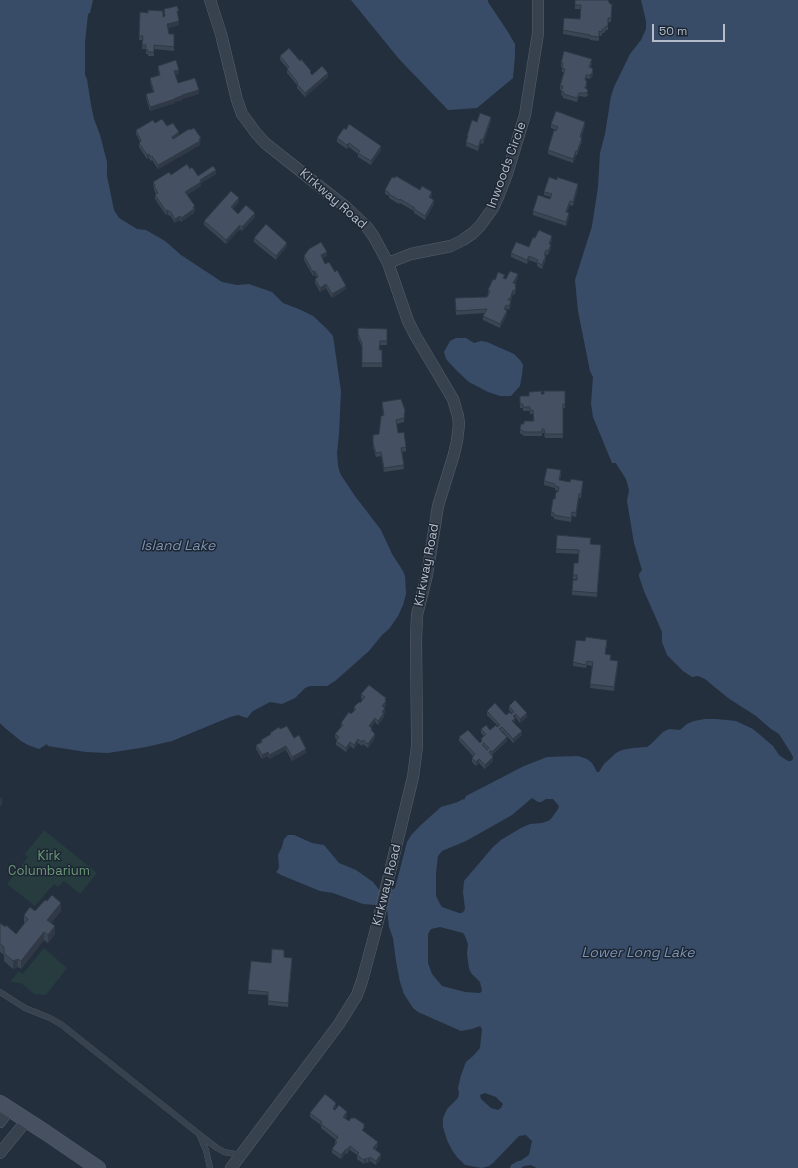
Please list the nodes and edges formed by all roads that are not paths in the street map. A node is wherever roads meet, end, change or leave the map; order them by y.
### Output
1 (210, 0) edge
2 (538, 0) edge
3 (388, 263) junction
4 (0, 992) edge
5 (5, 1106) edge
6 (27, 1120) junction
7 (0, 1122) edge
8 (199, 1134) junction
9 (0, 1152) edge
10 (241, 1155) junction
11 (98, 1168) edge
12 (210, 1168) edge
13 (231, 1168) edge

1 - 3 street, Kirkway Road
2 - 3 street, Inwoods Circle
3 - 10 street, Kirkway Road
4 - 8 lane
5 - 6 main road
5 - 7 street
6 - 9 street
6 - 11 main road
8 - 10 lane
8 - 12 lane
10 - 13 street, Kirkway Road

